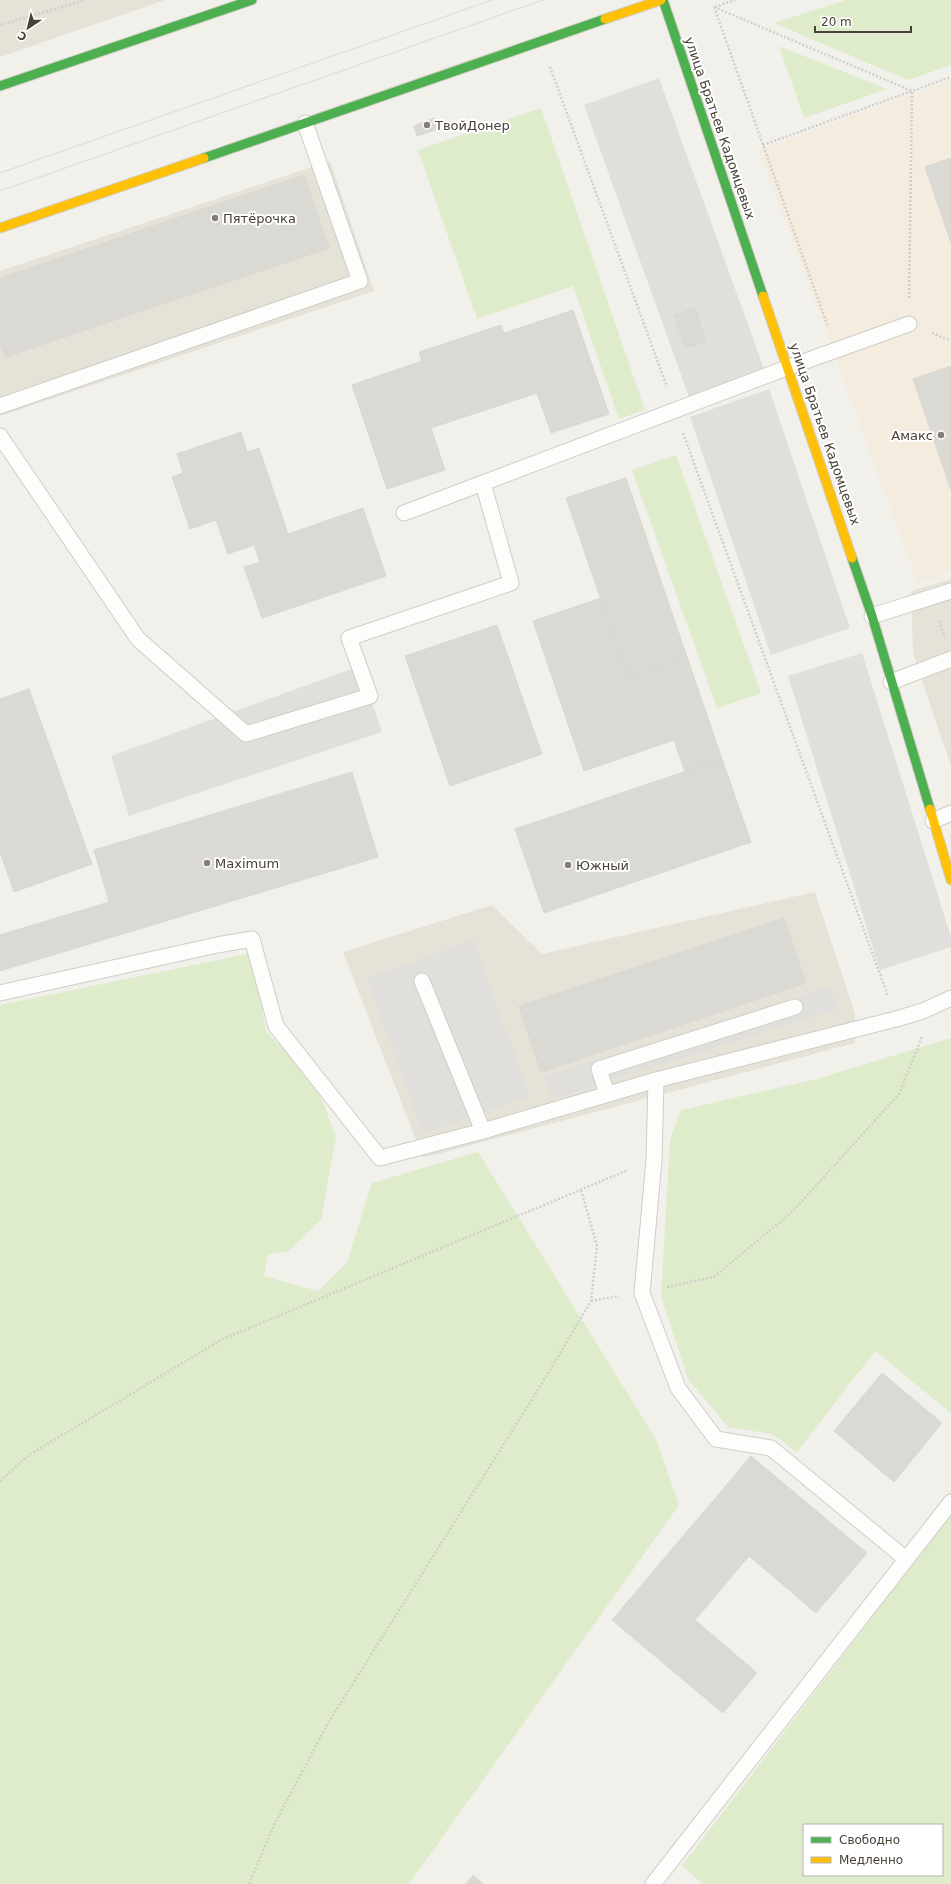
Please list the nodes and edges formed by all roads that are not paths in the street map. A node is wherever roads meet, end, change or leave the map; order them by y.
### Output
1 (252, 0) edge
2 (662, 0) edge
3 (0, 86) edge
4 (305, 123) junction
5 (0, 228) edge
6 (909, 324) road end
7 (788, 367) junction
8 (0, 406) edge
9 (0, 436) edge
10 (483, 483) junction
11 (404, 513) dead end
12 (951, 591) edge
13 (872, 616) junction
14 (951, 659) edge
15 (891, 682) junction
16 (951, 813) edge
17 (933, 821) junction
18 (951, 880) edge
19 (422, 981) dead end
20 (0, 993) edge
21 (951, 998) edge
22 (795, 1007) dead end
23 (656, 1080) junction
24 (607, 1094) junction
25 (483, 1131) junction
26 (951, 1502) edge
27 (906, 1559) junction
28 (653, 1884) edge

1 - 3 street
2 - 4 street
2 - 7 street, улица Братьев Кадомцевых
4 - 5 street
4 - 8 lane
6 - 7 lane
7 - 10 lane
7 - 13 street, улица Братьев Кадомцевых
9 - 10 lane
10 - 11 lane
12 - 13 lane
13 - 15 street, улица Братьев Кадомцевых
14 - 15 lane
15 - 17 street, улица Братьев Кадомцевых
16 - 17 lane
17 - 18 street, улица Братьев Кадомцевых
19 - 25 lane
20 - 25 lane
21 - 23 lane
22 - 24 lane
23 - 24 lane
23 - 27 lane
24 - 25 lane
26 - 27 lane
27 - 28 lane

